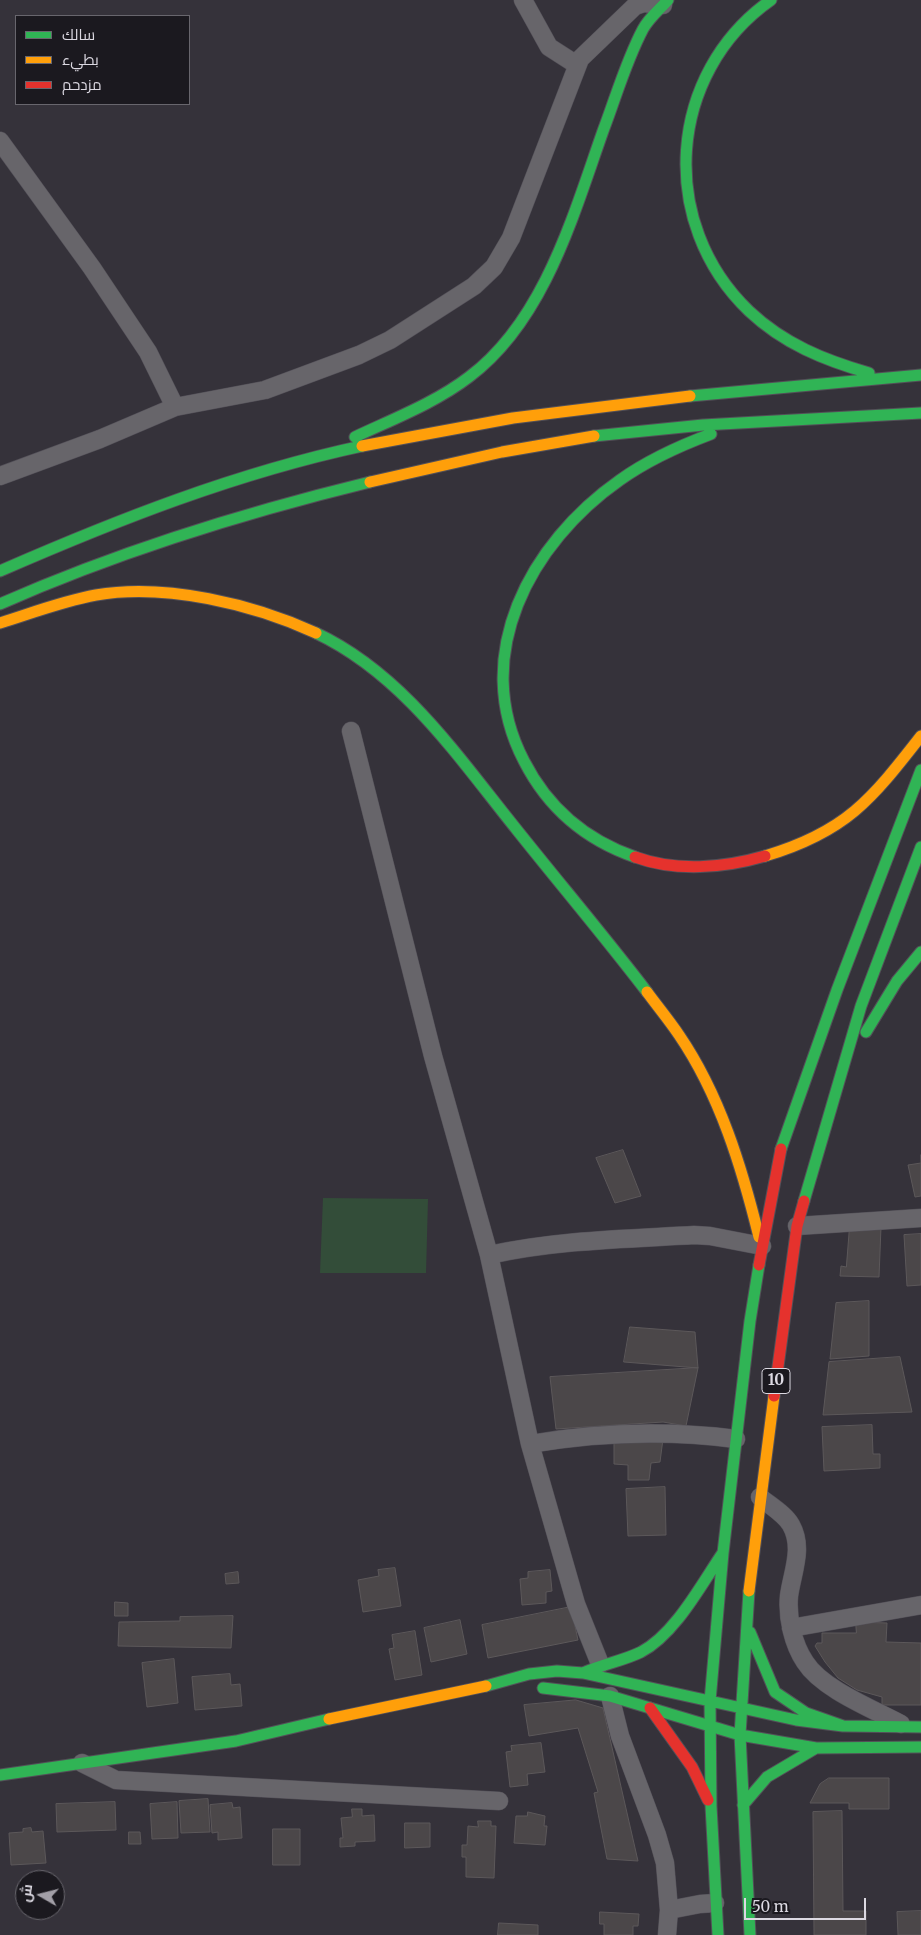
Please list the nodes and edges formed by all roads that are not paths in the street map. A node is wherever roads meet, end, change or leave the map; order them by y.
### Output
1 (523, 0) edge
2 (772, 0) edge
3 (665, 2) edge
4 (577, 65) junction
5 (0, 141) edge
6 (921, 375) edge
7 (901, 377) junction
8 (175, 407) junction
9 (921, 413) edge
10 (742, 424) junction
11 (312, 458) junction
12 (0, 476) edge
13 (0, 571) edge
14 (0, 604) edge
15 (0, 623) edge
16 (352, 731) dead end
17 (921, 736) edge
18 (921, 770) edge
19 (921, 847) edge
20 (921, 952) edge
21 (839, 1079) junction
22 (921, 1218) edge
23 (797, 1226) junction
24 (762, 1246) junction
25 (489, 1255) junction
26 (736, 1439) junction
27 (530, 1444) junction
28 (760, 1497) junction
29 (723, 1553) junction
30 (921, 1605) edge
31 (746, 1625) junction
32 (791, 1628) junction
33 (600, 1664) junction
34 (583, 1673) junction
35 (492, 1685) junction
36 (610, 1696) junction
37 (710, 1701) junction
38 (650, 1708) junction
39 (743, 1709) junction
40 (842, 1726) junction
41 (710, 1727) junction
42 (913, 1727) edge
43 (740, 1735) junction
44 (921, 1747) edge
45 (816, 1748) junction
46 (82, 1763) junction
47 (0, 1775) edge
48 (499, 1801) dead end
49 (743, 1805) junction
50 (711, 1806) junction
51 (715, 1903) junction
52 (669, 1910) junction
53 (667, 1935) edge
54 (718, 1935) edge
55 (750, 1935) edge

1 - 4 street
2 - 7 main road
3 - 4 street
3 - 11 main road
4 - 8 street
5 - 8 street
6 - 7 main road
7 - 11 main road
8 - 12 street
9 - 10 main road
10 - 14 main road
10 - 17 main road
11 - 13 main road
15 - 24 main road
16 - 25 street
18 - 24 main road, 10
19 - 21 main road, 10
20 - 21 main road
21 - 23 main road, 10
22 - 23 street
23 - 28 main road, 10
24 - 25 street
24 - 26 main road, 10
25 - 27 street
26 - 27 street
26 - 29 main road, 10
27 - 33 street
28 - 31 main road, 10
28 - 32 street
29 - 33 main road
29 - 37 main road, 10
30 - 32 street
31 - 39 main road, 10
31 - 40 main road
32 - 42 street
33 - 34 main road
34 - 35 main road
34 - 37 main road
35 - 36 main road
35 - 46 main road
36 - 38 main road
36 - 52 street
37 - 39 main road
37 - 41 main road, 10
38 - 41 main road
38 - 50 main road
39 - 40 main road
39 - 43 main road, 10
40 - 42 main road
41 - 43 main road
41 - 50 main road, 10
43 - 45 main road
43 - 49 main road, 10
44 - 45 main road
45 - 49 main road
46 - 47 main road
46 - 48 street
49 - 55 main road, 10
50 - 51 main road, 10
51 - 52 street
51 - 54 main road, 10
52 - 53 street

